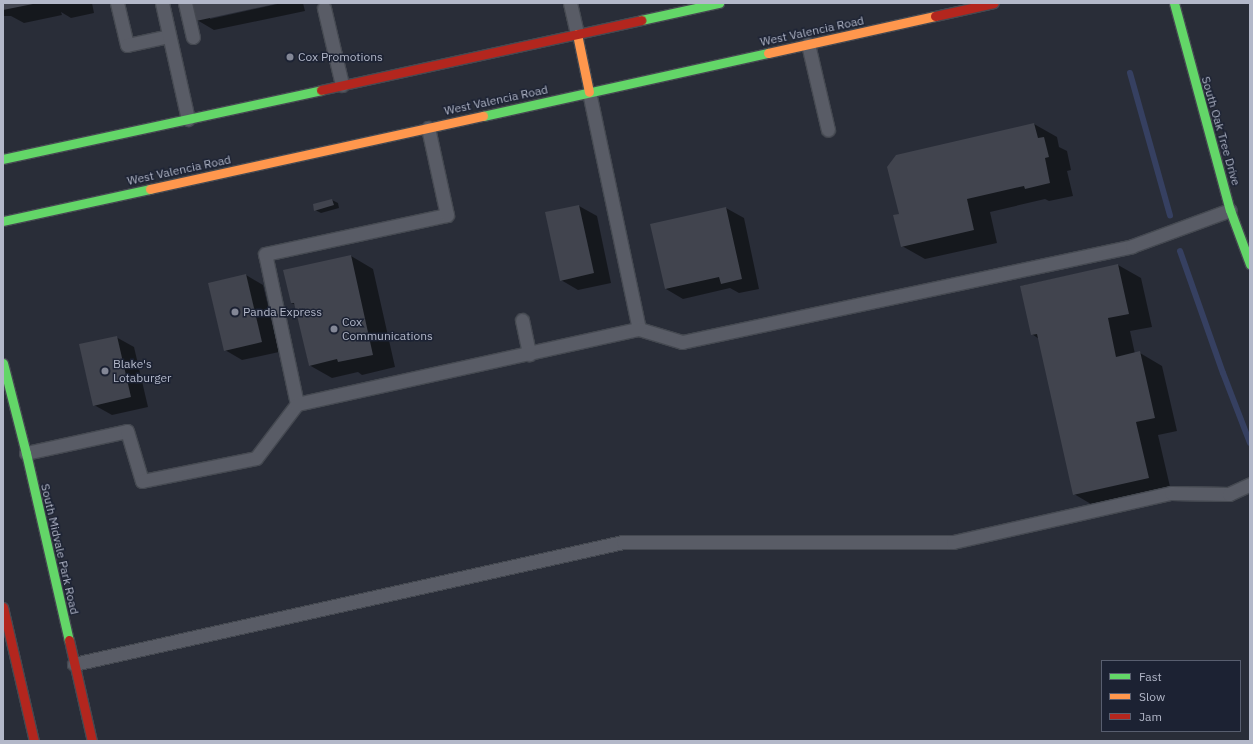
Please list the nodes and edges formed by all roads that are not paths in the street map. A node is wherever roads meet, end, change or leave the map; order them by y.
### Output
1 (118, 3) edge
2 (162, 3) edge
3 (185, 3) edge
4 (570, 3) edge
5 (719, 3) edge
6 (994, 3) edge
7 (1174, 3) edge
8 (324, 8) dead end
9 (577, 34) junction
10 (169, 36) junction
11 (192, 37) dead end
12 (808, 44) junction
13 (342, 85) junction
14 (589, 92) junction
15 (188, 118) junction
16 (428, 128) junction
17 (828, 130) dead end
18 (3, 159) edge
19 (1230, 210) junction
20 (3, 221) edge
21 (1250, 264) edge
22 (522, 320) dead end
23 (639, 329) junction
24 (529, 354) junction
25 (3, 363) edge
26 (297, 404) junction
27 (26, 454) junction
28 (1250, 484) edge
29 (3, 607) edge
30 (74, 664) junction
31 (34, 741) edge
32 (92, 741) edge

1 - 10 lane
2 - 10 lane
3 - 11 lane
4 - 9 lane
5 - 9 main road
6 - 12 main road, West Valencia Road
7 - 19 main road, South Oak Tree Drive
8 - 13 lane
9 - 13 main road
9 - 14 main road
10 - 15 lane
12 - 14 main road, West Valencia Road
12 - 17 lane
13 - 15 main road
14 - 16 main road, West Valencia Road
14 - 23 lane
15 - 18 main road
16 - 20 main road, West Valencia Road
16 - 26 lane
19 - 21 main road, South Oak Tree Drive
19 - 23 lane
22 - 24 lane
23 - 24 lane
24 - 26 lane
25 - 27 main road, South Midvale Park Road
26 - 27 lane
27 - 30 main road, South Midvale Park Road
28 - 30 lane
29 - 31 main road
30 - 32 main road, South Midvale Park Road

